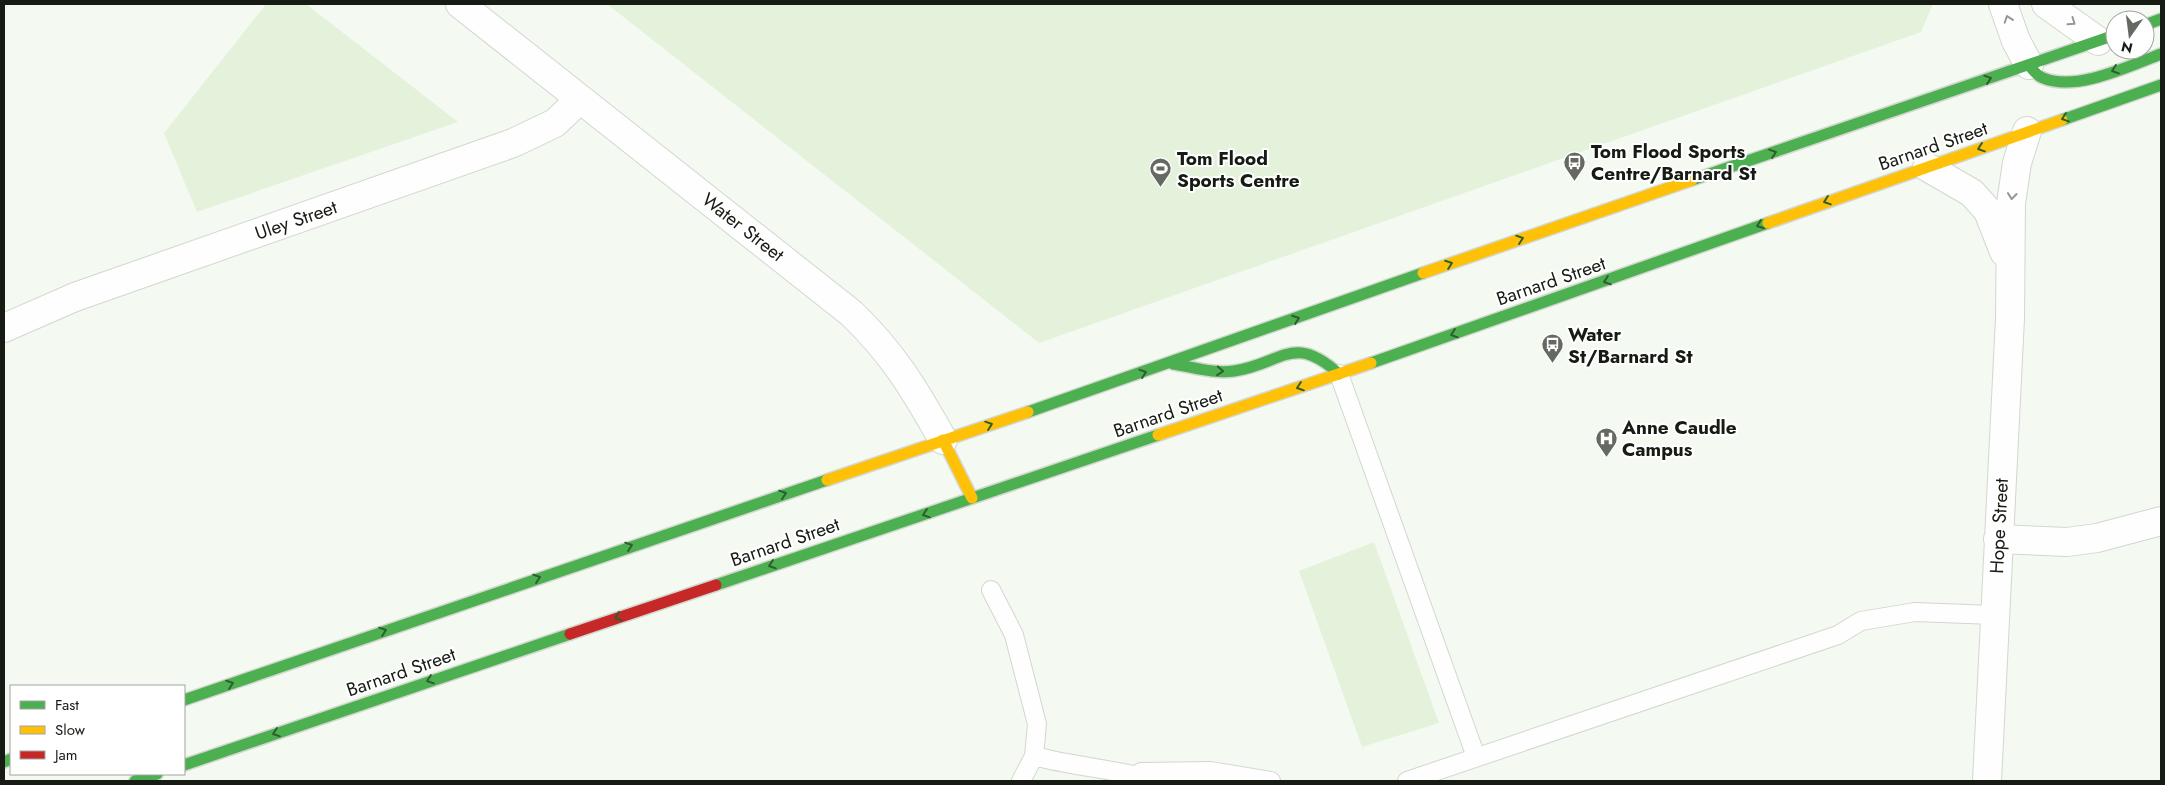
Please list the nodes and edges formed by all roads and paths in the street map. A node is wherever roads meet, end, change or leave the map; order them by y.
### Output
1 (460, 4) edge
2 (2003, 4) edge
3 (2046, 4) edge
4 (2105, 37) edge
5 (2105, 39) edge
6 (2161, 54) edge
7 (2029, 65) junction
8 (2161, 86) edge
9 (580, 99) junction
10 (2027, 132) junction
11 (1927, 167) junction
12 (2010, 270) junction
13 (4, 328) edge
14 (1172, 363) junction
15 (1339, 374) junction
16 (943, 440) junction
17 (972, 498) junction
18 (2161, 521) edge
19 (1998, 539) junction
20 (991, 590) dead end
21 (1994, 615) junction
22 (185, 700) edge
23 (1034, 756) junction
24 (1476, 757) junction
25 (185, 765) edge
26 (1128, 772) junction
27 (154, 775) edge
28 (135, 781) edge
29 (1022, 781) edge
30 (1158, 781) edge
31 (1271, 781) edge
32 (1407, 781) edge
33 (1987, 781) edge

1 - 9 street, Water Street
7 -> 2 street
3 -> 4 street
5 - 7 main road
6 -> 7 main road
14 -> 7 main road
8 -> 10 main road, Barnard Street
9 - 13 street, Uley Street
9 - 16 street, Water Street
10 -> 11 main road, Barnard Street
10 -> 12 street, Hope Street
11 - 12 street, Hope Street
11 -> 15 main road, Barnard Street
12 - 19 street, Hope Street
14 -> 15 main road
16 -> 14 main road
15 -> 17 main road, Barnard Street
15 - 24 lane
16 - 17 main road, Water Street
22 -> 16 main road
17 -> 25 main road, Barnard Street
18 - 19 street
19 - 21 street, Hope Street
20 - 23 lane
21 - 24 lane
21 - 33 street, Hope Street
23 - 26 lane
23 - 29 lane
24 - 32 lane
26 - 30 lane
26 - 31 lane
27 - 28 main road

